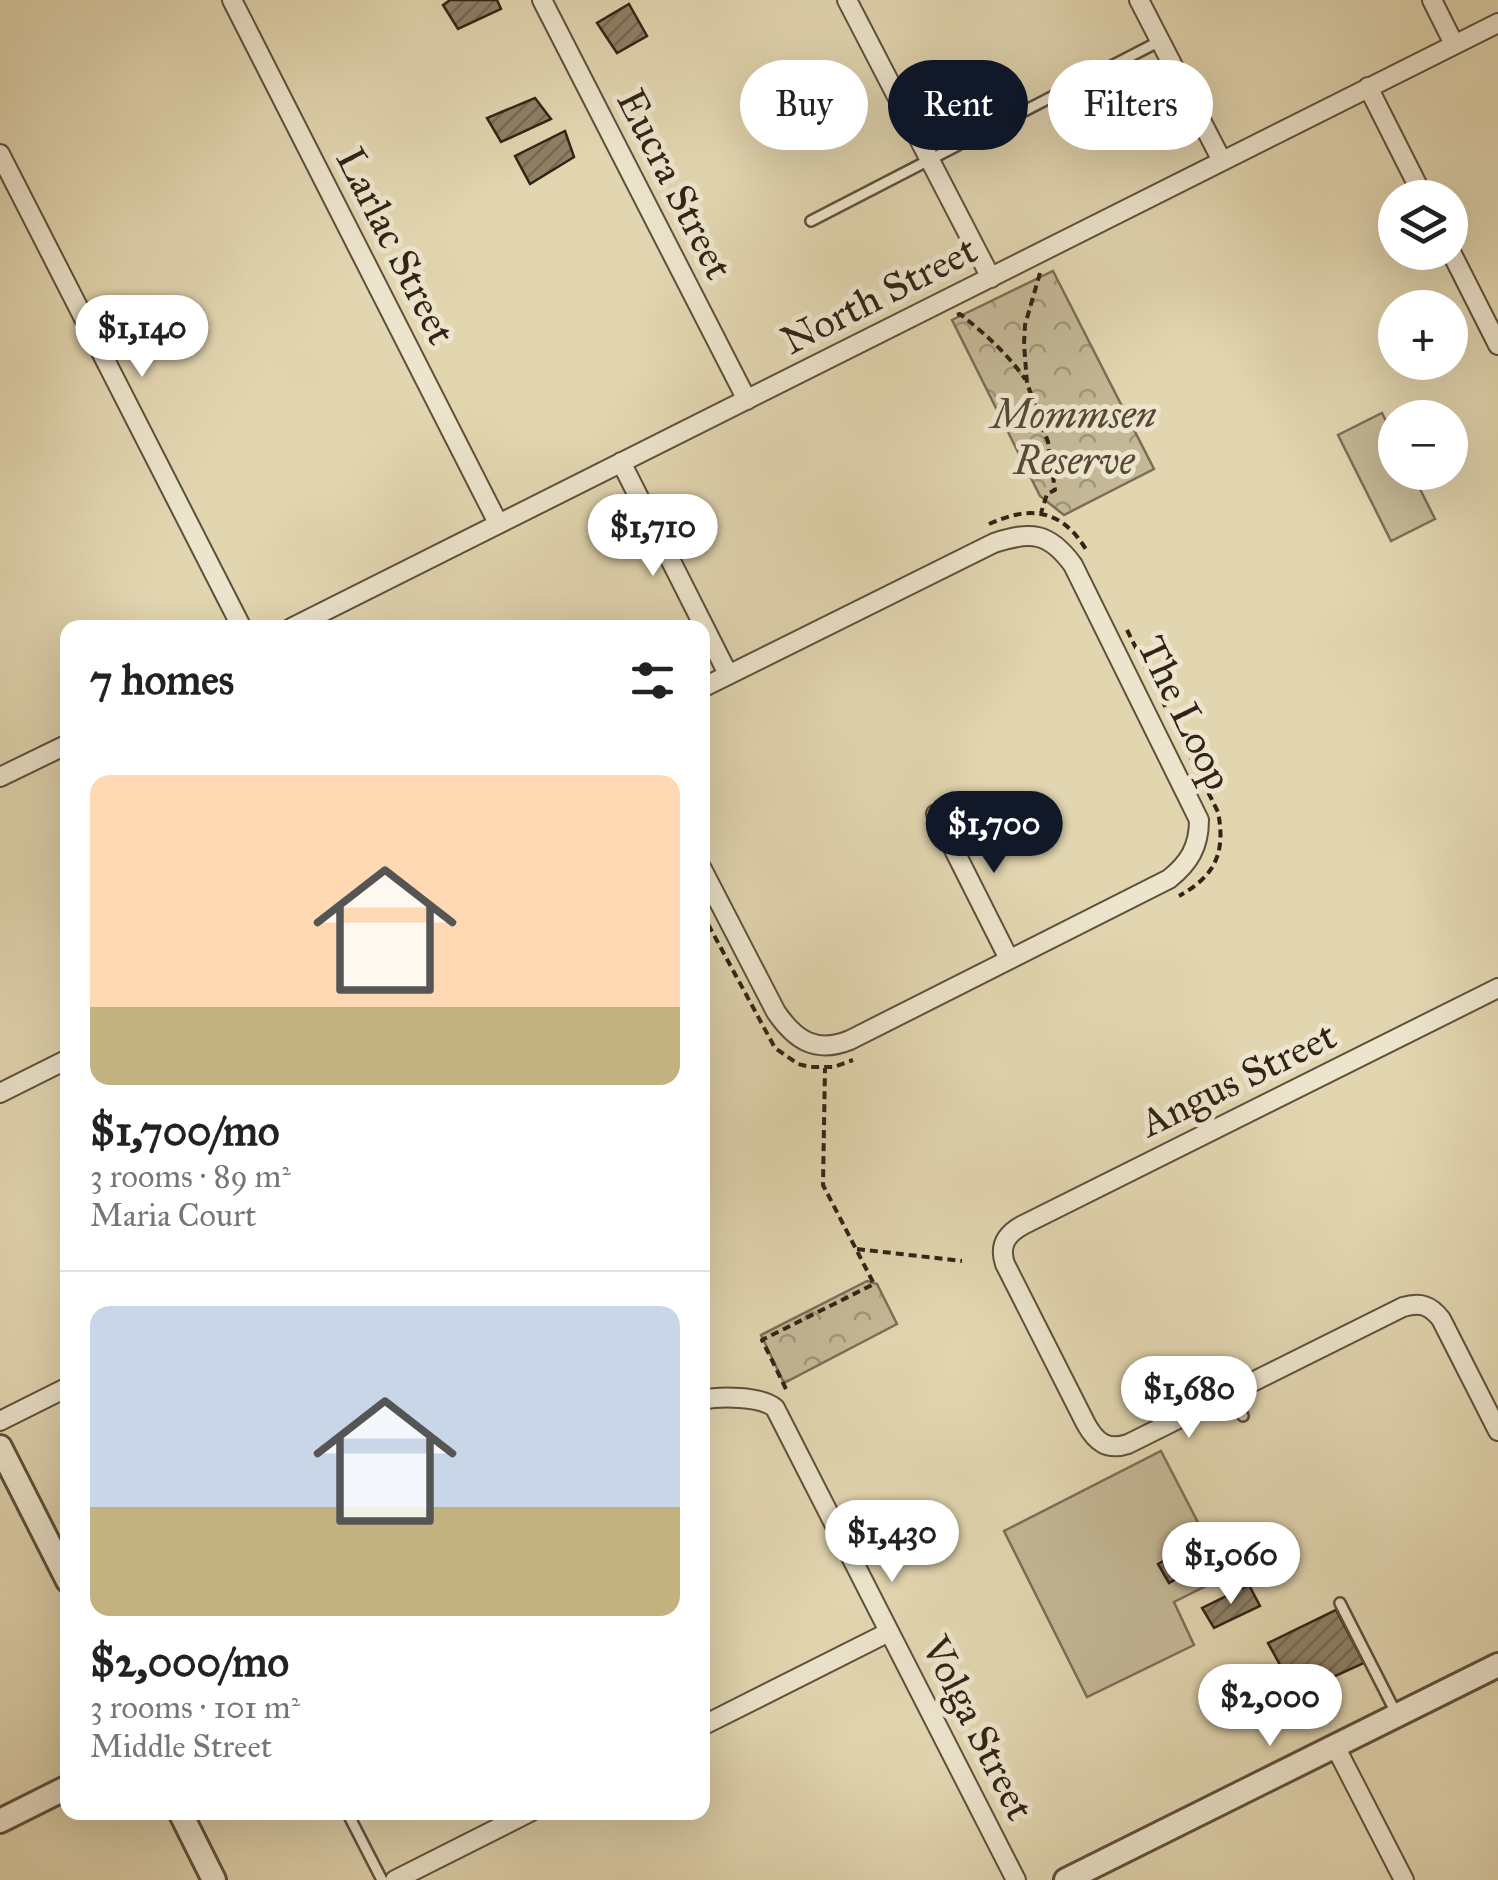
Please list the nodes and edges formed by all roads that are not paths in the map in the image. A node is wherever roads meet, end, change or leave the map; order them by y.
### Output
1 (232, 0) edge
2 (542, 0) edge
3 (847, 0) edge
4 (1139, 0) edge
5 (1432, 0) edge
6 (1498, 22) edge
7 (1160, 41) junction
8 (1454, 44) junction
9 (1368, 88) junction
10 (0, 154) edge
11 (929, 160) junction
12 (1222, 161) junction
13 (1415, 180) edge
14 (812, 221) dead end
15 (1462, 270) edge
16 (990, 278) junction
17 (1491, 316) edge
18 (1498, 345) edge
19 (747, 400) junction
20 (621, 462) junction
21 (498, 523) junction
22 (238, 620) edge
23 (307, 620) edge
24 (701, 620) edge
25 (710, 638) edge
26 (728, 674) junction
27 (710, 684) edge
28 (60, 748) edge
29 (0, 777) edge
30 (936, 814) dead end
31 (710, 884) edge
32 (1009, 960) junction
33 (1498, 988) edge
34 (60, 1063) edge
35 (0, 1093) edge
36 (60, 1391) edge
37 (1232, 1392) junction
38 (710, 1398) edge
39 (1243, 1416) dead end
40 (0, 1421) edge
41 (1498, 1431) edge
42 (0, 1447) edge
43 (60, 1565) edge
44 (1340, 1603) dead end
45 (890, 1632) junction
46 (1498, 1665) edge
47 (1398, 1716) junction
48 (710, 1722) edge
49 (1335, 1746) junction
50 (60, 1791) edge
51 (184, 1820) edge
52 (351, 1820) edge
53 (514, 1820) edge
54 (0, 1822) edge
55 (1104, 1872) edge
56 (214, 1880) edge
57 (382, 1880) edge
58 (395, 1880) edge
59 (1016, 1880) edge
60 (1066, 1880) edge
61 (1404, 1880) edge

1 - 21 street, Larlac Street
2 - 19 street, Eucra Street
3 - 11 street
4 - 7 street
5 - 8 street
6 - 8 street, North Street
7 - 11 lane
7 - 12 street
8 - 9 street, North Street
9 - 12 street, North Street
9 - 13 street
10 - 22 street
11 - 14 lane
11 - 16 street
12 - 16 street, North Street
15 - 17 street
16 - 19 street, North Street
17 - 18 street
19 - 20 street, North Street
20 - 21 street, North Street
20 - 24 street
21 - 23 street, North Street
25 - 26 street
26 - 27 street, The Loop
26 - 32 street, The Loop
28 - 29 street
30 - 32 street
31 - 32 street, The Loop
33 - 37 street, Angus Street
34 - 35 street
36 - 40 street
37 - 39 lane
37 - 41 street
38 - 45 street, Volga Street
42 - 43 street
44 - 47 lane
45 - 48 street
45 - 59 street, Volga Street
46 - 47 street
47 - 49 street
49 - 55 street
49 - 61 street
50 - 54 street
51 - 56 street
52 - 57 lane
53 - 58 street
55 - 60 street

